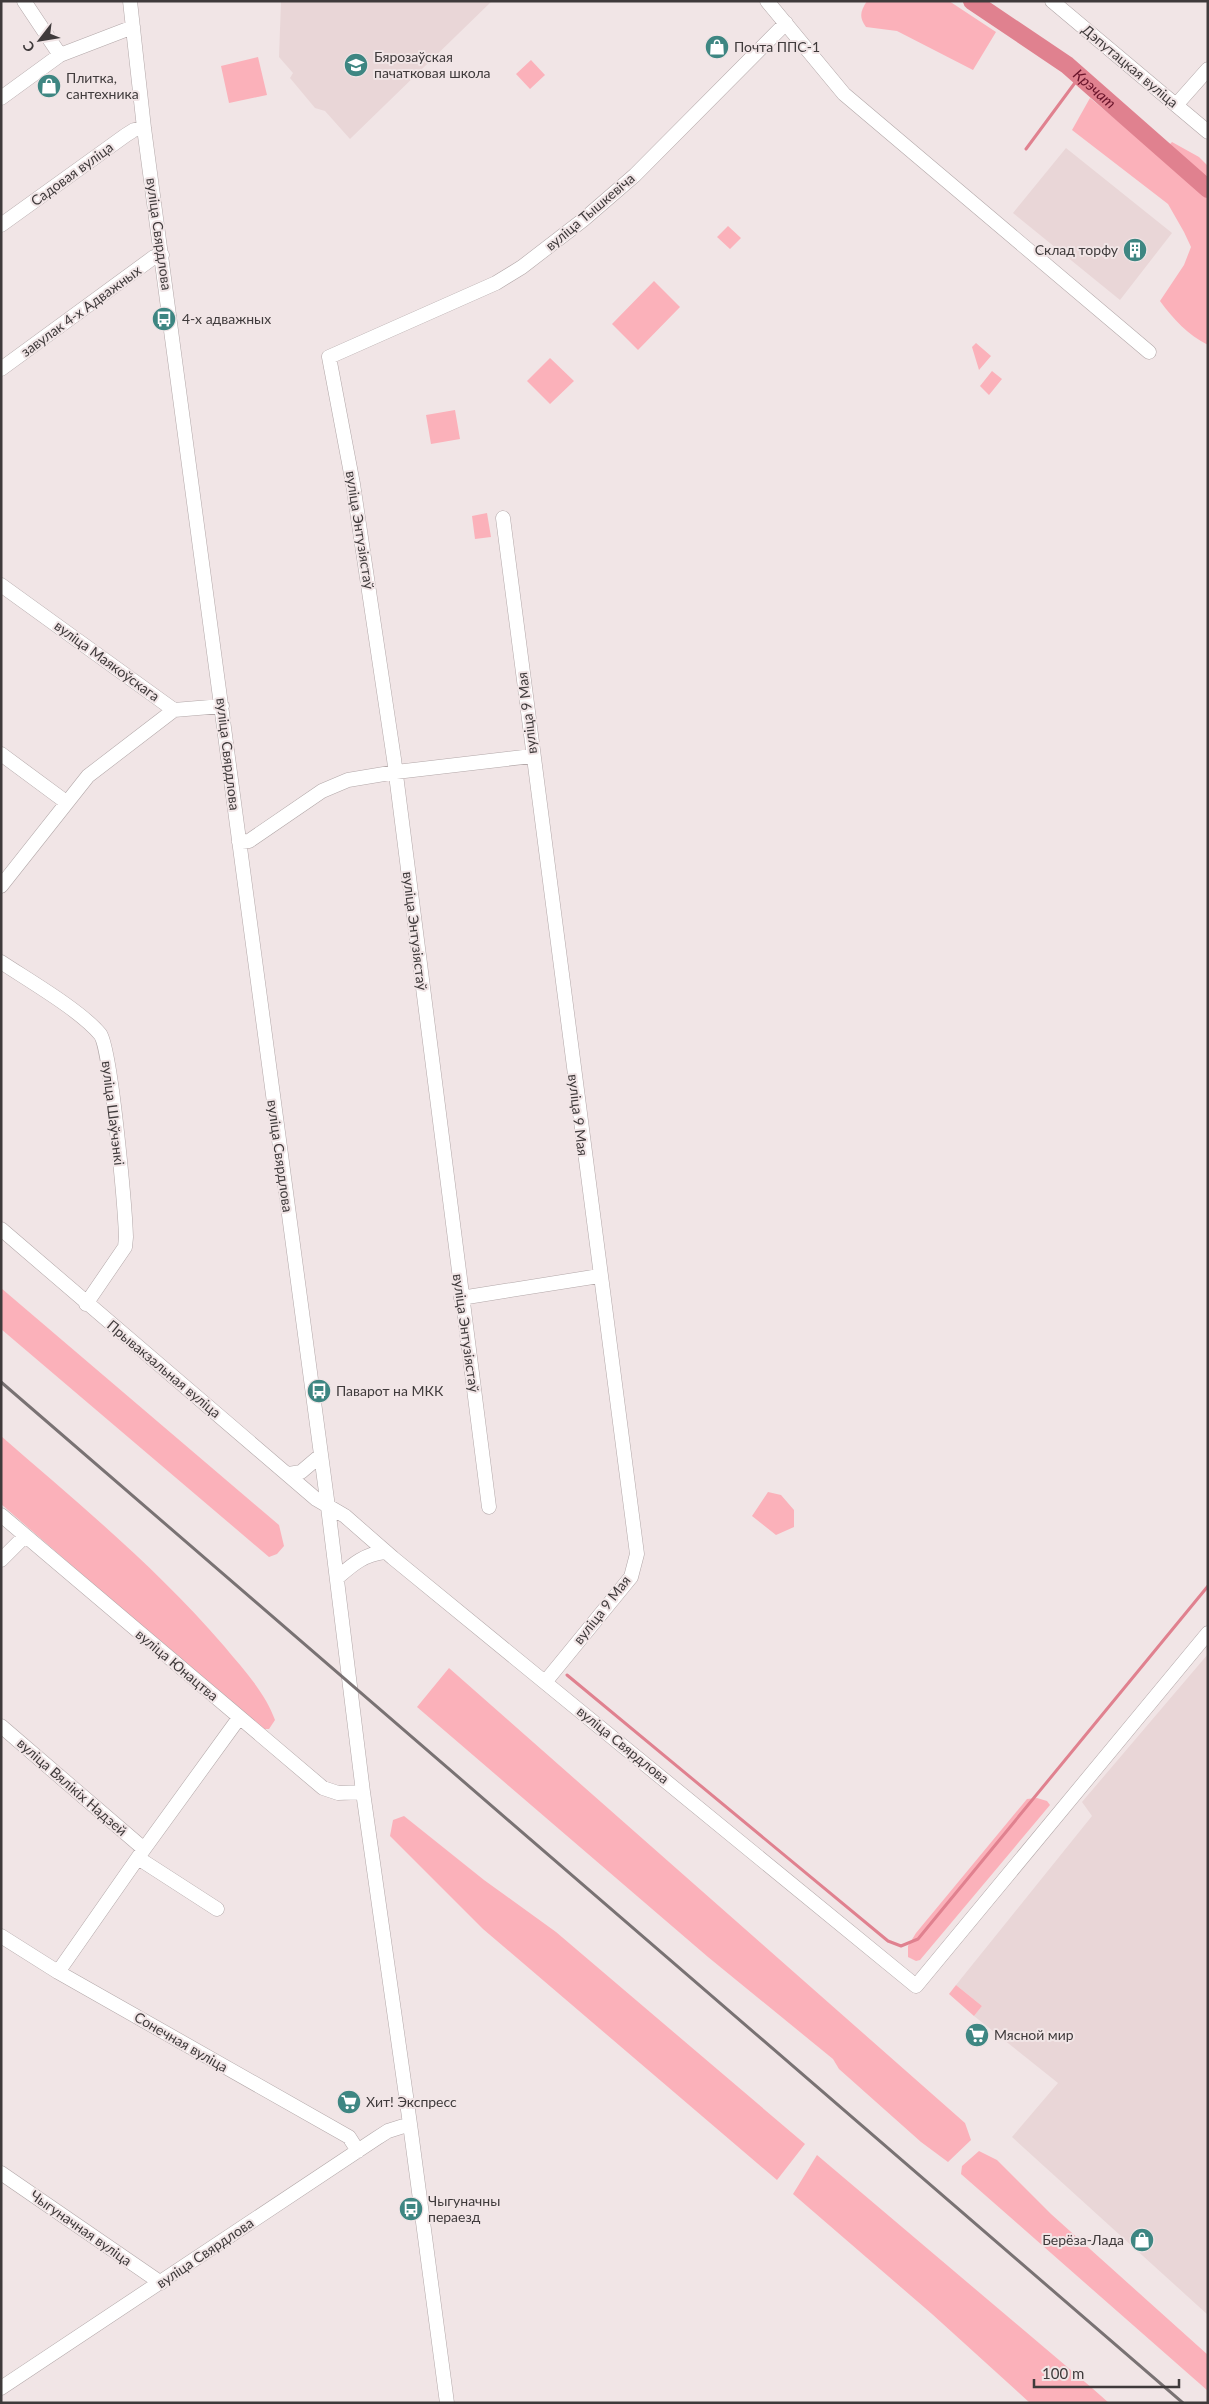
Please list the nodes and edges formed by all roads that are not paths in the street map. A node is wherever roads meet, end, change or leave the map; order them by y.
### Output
1 (24, 1) edge
2 (130, 1) edge
3 (767, 1) edge
4 (1052, 1) edge
5 (786, 23) junction
6 (133, 27) junction
7 (60, 54) junction
8 (1208, 69) edge
9 (1, 98) edge
10 (1177, 104) junction
11 (144, 128) junction
12 (1208, 132) edge
13 (1, 226) edge
14 (162, 255) junction
15 (1149, 352) dead end
16 (329, 357) joint
17 (1, 369) edge
18 (503, 518) dead end
19 (1, 585) edge
20 (222, 706) junction
21 (174, 710) junction
22 (1, 754) edge
23 (532, 756) junction
24 (396, 772) junction
25 (66, 802) junction
26 (239, 842) junction
27 (1, 886) edge
28 (1, 962) edge
29 (1, 1229) edge
30 (599, 1276) junction
31 (461, 1298) junction
32 (86, 1304) junction
33 (321, 1455) junction
34 (289, 1474) junction
35 (328, 1507) junction
36 (489, 1507) dead end
37 (1, 1515) edge
38 (25, 1536) junction
39 (385, 1552) junction
40 (1, 1560) edge
41 (337, 1578) junction
42 (1208, 1633) edge
43 (546, 1681) junction
44 (238, 1718) junction
45 (1, 1726) edge
46 (363, 1792) junction
47 (141, 1853) junction
48 (217, 1909) dead end
49 (1, 1936) edge
50 (58, 1972) junction
51 (410, 2124) junction
52 (358, 2151) junction
53 (1, 2173) edge
54 (161, 2283) junction
55 (1, 2388) edge
56 (447, 2403) edge

1 - 7 street
2 - 6 street, вуліца Свярдлова
3 - 5 street
4 - 10 street, Дэпутацкая вуліца
5 - 15 street
5 - 16 street, вуліца Тышкевіча
6 - 7 street
6 - 11 street, вуліца Свярдлова
7 - 9 street
8 - 10 street
10 - 12 street, Дэпутацкая вуліца
11 - 13 street, Садовая вуліца
11 - 14 street, вуліца Свярдлова
14 - 17 street, завулак 4-х Адважных
14 - 20 street, вуліца Свярдлова
16 - 24 street, вуліца Энтузіястаў
18 - 23 street, вуліца 9 Мая
19 - 21 street, вуліца Маякоўскага
20 - 21 street, вуліца Маякоўскага
20 - 26 street, вуліца Свярдлова
21 - 25 street
22 - 25 street
23 - 24 street
23 - 30 street, вуліца 9 Мая
24 - 26 street
24 - 31 street, вуліца Энтузіястаў
25 - 27 street
26 - 33 street, вуліца Свярдлова
28 - 32 street, вуліца Шаўчэнкі
29 - 32 street, Прывакзальная вуліца
30 - 31 street
30 - 43 street, вуліца 9 Мая
31 - 36 street, вуліца Энтузіястаў
32 - 34 street, Прывакзальная вуліца
33 - 34 street
33 - 35 street, вуліца Свярдлова
34 - 35 street, Прывакзальная вуліца
35 - 39 street, вуліца Свярдлова
35 - 41 street, вуліца Свярдлова
37 - 38 street, вуліца Юнацтва
38 - 40 street
38 - 44 street, вуліца Юнацтва
39 - 41 street
39 - 43 street, вуліца Свярдлова
41 - 46 street, вуліца Свярдлова
42 - 43 street, вуліца Свярдлова
44 - 46 street, вуліца Юнацтва
44 - 47 street
45 - 47 street, вуліца Вялікіх Надзей
46 - 51 street, вуліца Свярдлова
47 - 48 street, вуліца Вялікіх Надзей
47 - 50 street
49 - 50 street, Сонечная вуліца
50 - 52 street, Сонечная вуліца
51 - 52 street, вуліца Свярдлова
51 - 56 street, вуліца Свярдлова
52 - 54 street, вуліца Свярдлова
53 - 54 street, Чыгуначная вуліца
54 - 55 street, вуліца Свярдлова

